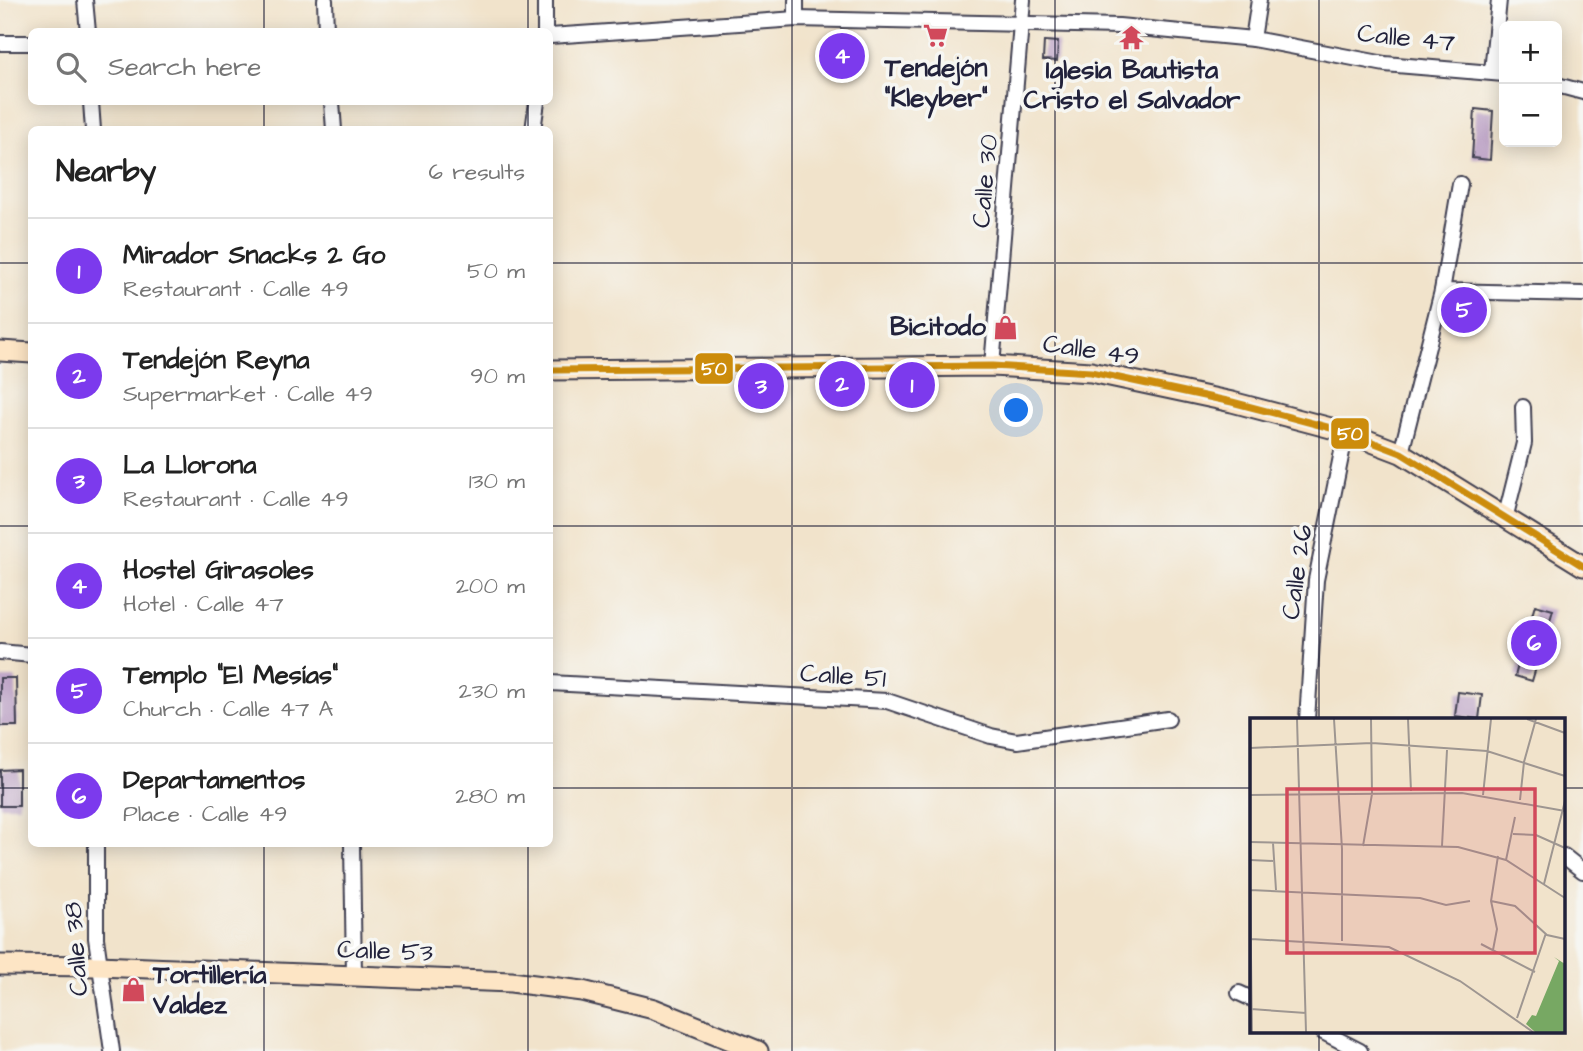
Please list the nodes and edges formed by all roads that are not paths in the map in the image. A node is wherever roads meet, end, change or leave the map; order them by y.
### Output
1 (85, 0) edge
2 (325, 0) edge
3 (545, 0) edge
4 (796, 0) edge
5 (1023, 0) edge
6 (1259, 0) edge
7 (1499, 0) edge
8 (796, 19) junction
9 (1022, 26) junction
10 (88, 28) edge
11 (326, 28) edge
12 (545, 28) edge
13 (553, 36) edge
14 (1253, 39) junction
15 (0, 43) edge
16 (28, 43) edge
17 (1498, 73) edge
18 (1562, 86) edge
19 (1583, 92) edge
20 (91, 105) edge
21 (332, 105) edge
22 (537, 105) edge
23 (93, 126) edge
24 (334, 126) edge
25 (534, 126) edge
26 (1460, 184) dead end
27 (1443, 291) junction
28 (1583, 293) edge
29 (0, 351) edge
30 (28, 353) edge
31 (992, 366) junction
32 (553, 370) edge
33 (1523, 407) dead end
34 (1346, 432) junction
35 (1401, 453) junction
36 (1505, 519) junction
37 (1583, 566) edge
38 (0, 653) edge
39 (28, 655) edge
40 (553, 683) edge
41 (1308, 718) edge
42 (1168, 719) dead end
43 (96, 847) edge
44 (352, 847) edge
45 (1566, 858) edge
46 (1583, 871) edge
47 (0, 965) edge
48 (99, 966) junction
49 (354, 976) junction
50 (1327, 1034) edge
51 (112, 1051) edge
52 (758, 1051) edge
53 (1360, 1051) edge

1 - 10 street
2 - 11 street
3 - 12 street
4 - 8 street
5 - 9 street, Calle 30
6 - 14 street
7 - 17 street
8 - 9 street, Calle 47
8 - 13 street, Calle 47
9 - 14 street, Calle 47
9 - 31 street, Calle 30
14 - 17 street, Calle 47
15 - 16 street
18 - 19 street
20 - 23 street
21 - 24 street
22 - 25 street
26 - 27 street
27 - 28 street
27 - 35 street
29 - 30 street
31 - 32 street, Calle 49
31 - 34 street, Calle 49
33 - 36 street
34 - 35 street, Calle 49
34 - 41 street, Calle 26
35 - 36 street, Calle 49
36 - 37 street, Calle 49
38 - 39 street
40 - 42 street, Calle 51
43 - 48 street, Calle 38
44 - 49 street
45 - 46 street
47 - 48 street, Calle 53
48 - 49 street, Calle 53
48 - 51 street, Calle 38
49 - 52 street, Calle 53
50 - 53 street

